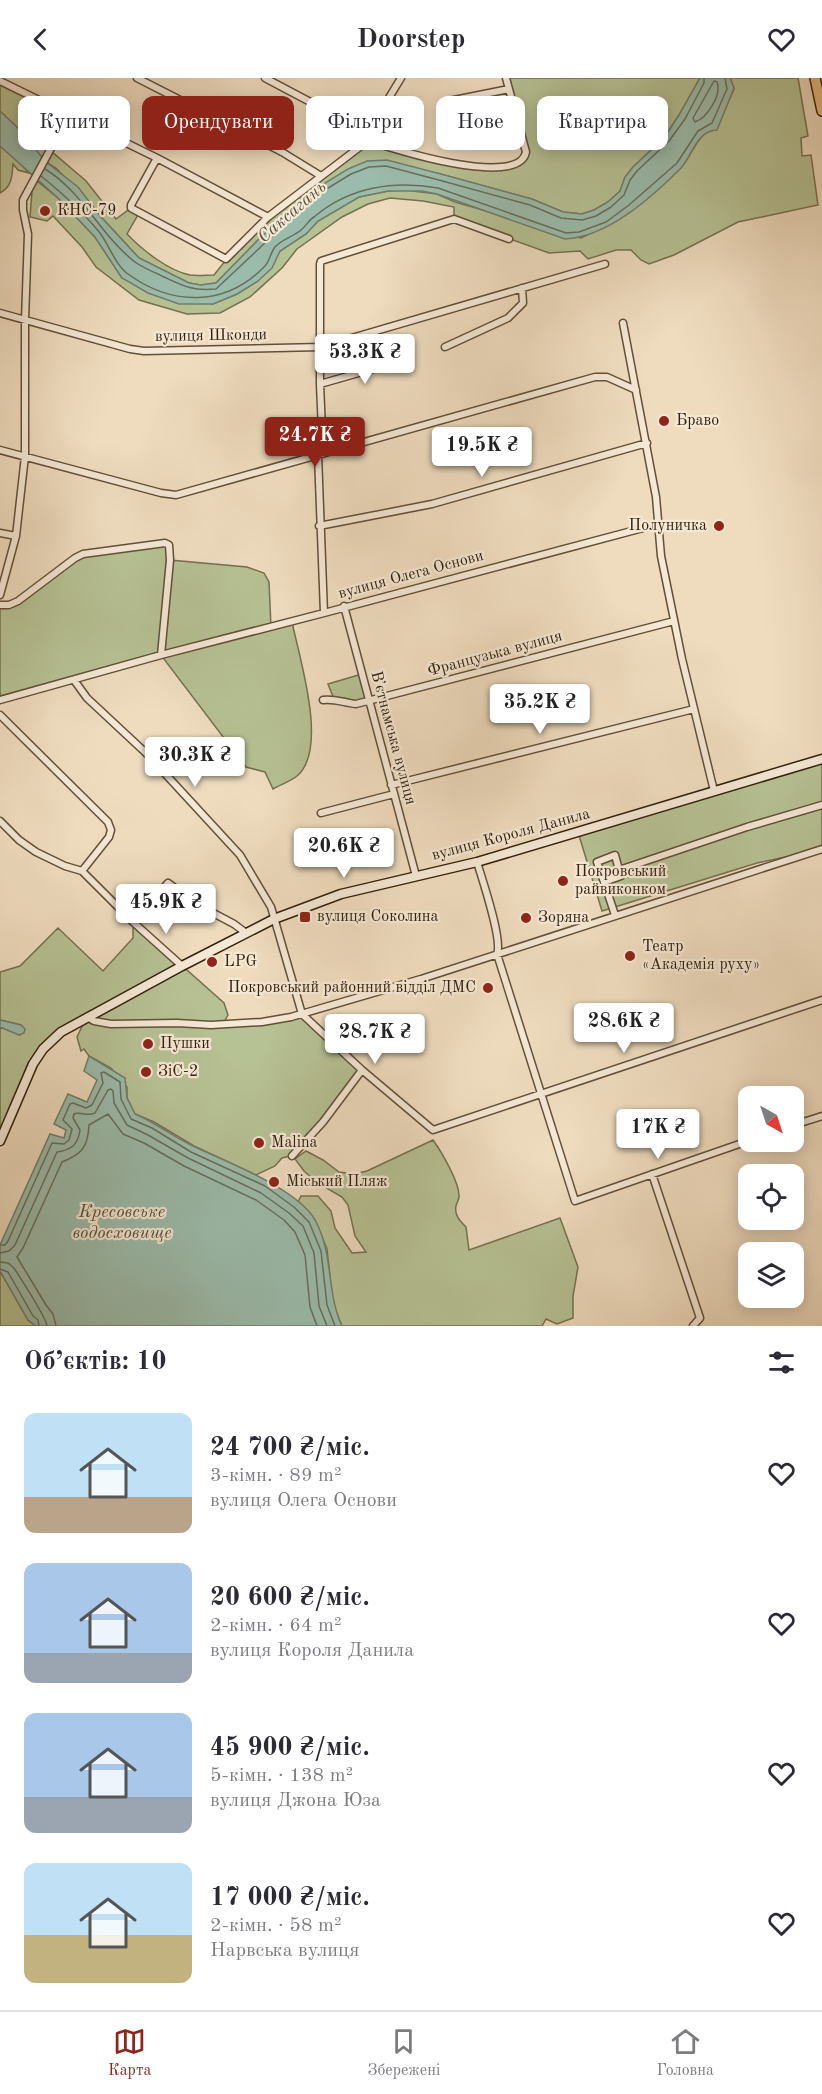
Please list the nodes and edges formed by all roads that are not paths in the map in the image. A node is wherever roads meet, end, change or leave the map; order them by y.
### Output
1 (137, 78) edge
2 (265, 78) edge
3 (401, 78) edge
4 (506, 78) edge
5 (815, 78) edge
6 (0, 81) edge
7 (509, 89) junction
8 (30, 96) edge
9 (390, 96) edge
10 (474, 96) edge
11 (306, 101) edge
12 (822, 111) edge
13 (130, 145) edge
14 (50, 150) edge
15 (356, 150) edge
16 (398, 150) edge
17 (157, 158) junction
18 (321, 176) junction
19 (268, 217) junction
20 (509, 238) dead end
21 (605, 264) dead end
22 (522, 288) junction
23 (0, 313) edge
24 (26, 320) junction
25 (623, 322) dead end
26 (321, 347) junction
27 (446, 347) dead end
28 (404, 360) dead end
29 (320, 384) junction
30 (636, 390) junction
31 (647, 443) junction
32 (0, 450) edge
33 (320, 454) junction
34 (25, 456) junction
35 (658, 524) junction
36 (319, 526) junction
37 (0, 532) edge
38 (16, 536) junction
39 (0, 595) edge
40 (0, 605) edge
41 (344, 606) junction
42 (324, 613) junction
43 (674, 621) junction
44 (161, 655) junction
45 (74, 680) junction
46 (1, 698) edge
47 (323, 700) dead end
48 (369, 700) junction
49 (694, 709) junction
50 (0, 716) edge
51 (822, 759) edge
52 (392, 785) junction
53 (714, 791) junction
54 (394, 794) junction
55 (822, 805) edge
56 (321, 813) dead end
57 (0, 821) edge
58 (822, 849) edge
59 (477, 862) junction
60 (619, 870) junction
61 (82, 871) junction
62 (416, 876) junction
63 (604, 882) junction
64 (615, 915) junction
65 (274, 919) junction
66 (133, 922) junction
67 (246, 933) junction
68 (497, 954) junction
69 (182, 966) junction
70 (822, 1000) edge
71 (302, 1014) junction
72 (86, 1017) junction
73 (362, 1070) junction
74 (542, 1095) junction
75 (822, 1116) edge
76 (804, 1122) edge
77 (0, 1141) edge
78 (738, 1144) edge
79 (292, 1156) dead end
80 (652, 1174) junction
81 (693, 1326) edge

1 - 18 street
2 - 11 street
3 - 9 street
4 - 7 street
5 - 12 main road
6 - 8 street
7 - 10 street
7 - 16 street
13 - 17 street
14 - 24 street
15 - 18 street
17 - 19 street
17 - 19 street
18 - 19 street
20 - 26 street, вулиця Олега Основи
21 - 22 street, вулиця Шконди
22 - 26 street, вулиця Шконди
22 - 27 street
23 - 24 street, вулиця Шконди
24 - 26 street, вулиця Шконди
24 - 34 street
25 - 30 street
26 - 29 street, вулиця Олега Основи
28 - 29 street
29 - 33 street, вулиця Олега Основи
30 - 31 street
30 - 33 street
31 - 35 street
31 - 36 street
32 - 34 street
33 - 34 street
33 - 36 street, вулиця Олега Основи
34 - 38 street
35 - 41 street, вулиця Олега Основи
35 - 43 street
36 - 42 street, вулиця Олега Основи
37 - 38 street
38 - 39 street
40 - 44 street
41 - 42 street, вулиця Олега Основи
41 - 48 street, Вʼєтнамська вулиця
42 - 44 street
43 - 48 street, Французька вулиця
43 - 49 street
44 - 45 street
45 - 46 street
45 - 65 street
47 - 48 street, Французька вулиця
48 - 52 street, Вʼєтнамська вулиця
49 - 52 street
49 - 53 street
50 - 61 street
51 - 53 main road, вулиця Короля Данила
52 - 54 street, Вʼєтнамська вулиця
53 - 59 main road, вулиця Короля Данила
54 - 56 street
54 - 62 street, Вʼєтнамська вулиця
55 - 60 street
57 - 61 street
58 - 64 street
59 - 62 main road, вулиця Короля Данила
59 - 68 street
60 - 63 street
60 - 63 street
61 - 66 street
62 - 65 main road, вулиця Короля Данила
63 - 64 street
64 - 68 street
65 - 67 main road, вулиця Короля Данила
65 - 71 street
66 - 67 street
66 - 69 street
67 - 69 main road, вулиця Короля Данила
68 - 71 street
68 - 74 street
69 - 72 main road, вулиця Короля Данила
70 - 74 street
71 - 72 street
71 - 73 street
72 - 77 main road, вулиця Короля Данила
73 - 74 street
73 - 79 street
74 - 80 street
75 - 76 street
78 - 80 street
80 - 81 street

